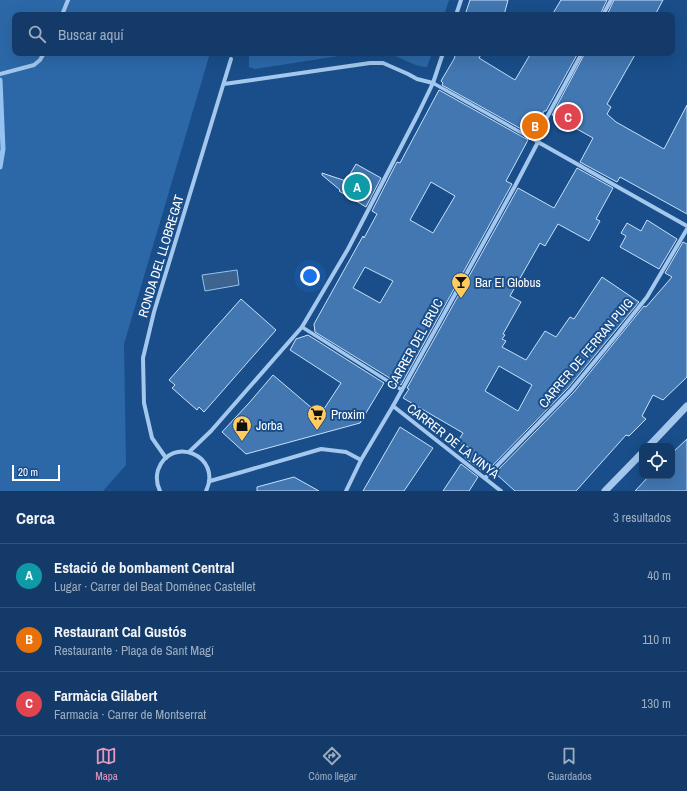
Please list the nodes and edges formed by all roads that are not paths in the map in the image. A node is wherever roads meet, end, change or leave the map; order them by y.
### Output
1 (68, 0) edge
2 (461, 0) edge
3 (611, 0) edge
4 (63, 12) edge
5 (457, 12) edge
6 (605, 12) edge
7 (42, 56) edge
8 (442, 56) edge
9 (580, 56) edge
10 (231, 59) dead end
11 (0, 74) edge
12 (433, 83) junction
13 (224, 84) junction
14 (538, 142) junction
15 (687, 226) edge
16 (687, 229) edge
17 (302, 327) junction
18 (402, 390) junction
19 (393, 406) junction
20 (687, 406) edge
21 (652, 443) edge
22 (189, 452) junction
23 (639, 456) edge
24 (166, 458) junction
25 (361, 460) junction
26 (485, 478) junction
27 (210, 481) junction
28 (160, 491) edge
29 (206, 491) edge
30 (346, 491) edge
31 (501, 491) edge
32 (605, 491) edge

1 - 4 street
2 - 5 street
3 - 6 street
7 - 11 street
8 - 12 street
9 - 14 street, CARRER DEL BRUC
10 - 13 street, RONDA DEL LLOBREGAT
12 - 13 street
12 - 14 street
12 - 17 street
13 - 24 street, RONDA DEL LLOBREGAT
14 - 15 street
14 - 18 street, CARRER DEL BRUC
16 - 26 street, CARRER DE FERRAN PUIG
17 - 18 street
17 - 22 street
18 - 19 street, CARRER DEL BRUC
19 - 25 street, CARRER DEL BRUC
19 - 26 street, CARRER DE LA VINYA
20 - 21 street
22 - 24 street
22 - 27 street
23 - 32 street
24 - 28 street
25 - 27 street
25 - 30 street, CARRER DEL BRUC
26 - 31 street, CARRER DE LA VINYA
27 - 29 street

